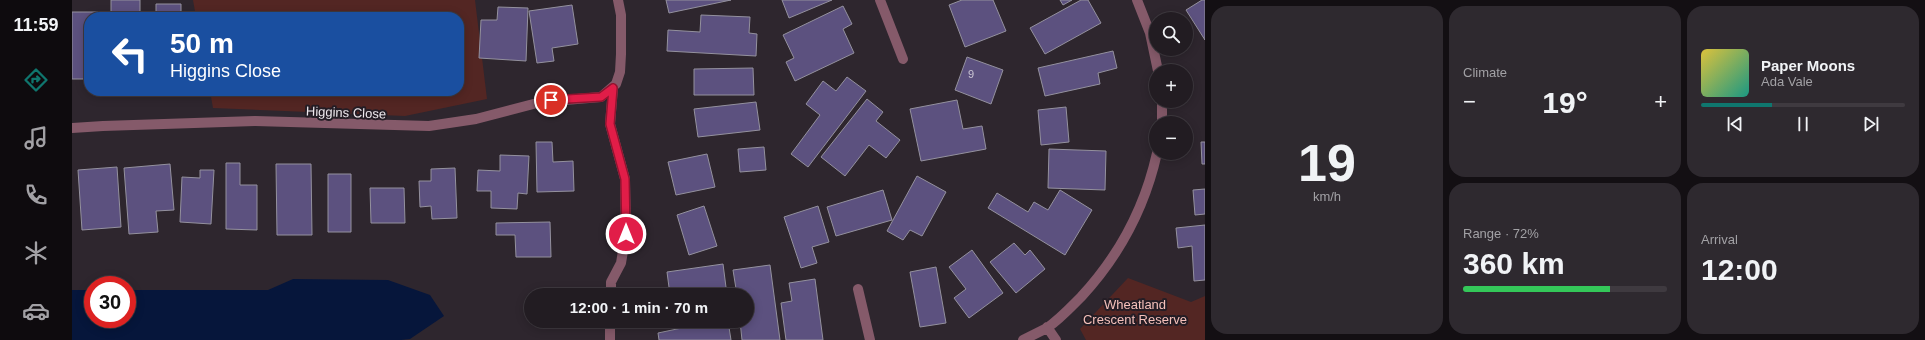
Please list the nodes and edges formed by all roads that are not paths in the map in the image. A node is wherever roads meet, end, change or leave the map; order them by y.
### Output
1 (618, 0) edge
2 (880, 0) edge
3 (1137, 0) edge
4 (903, 59) dead end
5 (1157, 64) edge
6 (613, 88) junction
7 (72, 128) edge
8 (1156, 160) edge
9 (611, 288) edge
10 (858, 289) dead end
11 (1047, 327) junction
12 (610, 328) edge
13 (610, 340) edge
14 (870, 340) edge
15 (1023, 340) edge
16 (1056, 340) edge

1 - 6 street
2 - 4 street
3 - 5 street
6 - 7 street, Higgins Close
6 - 9 street
8 - 11 street
10 - 14 street
11 - 15 street
11 - 16 street
12 - 13 street

